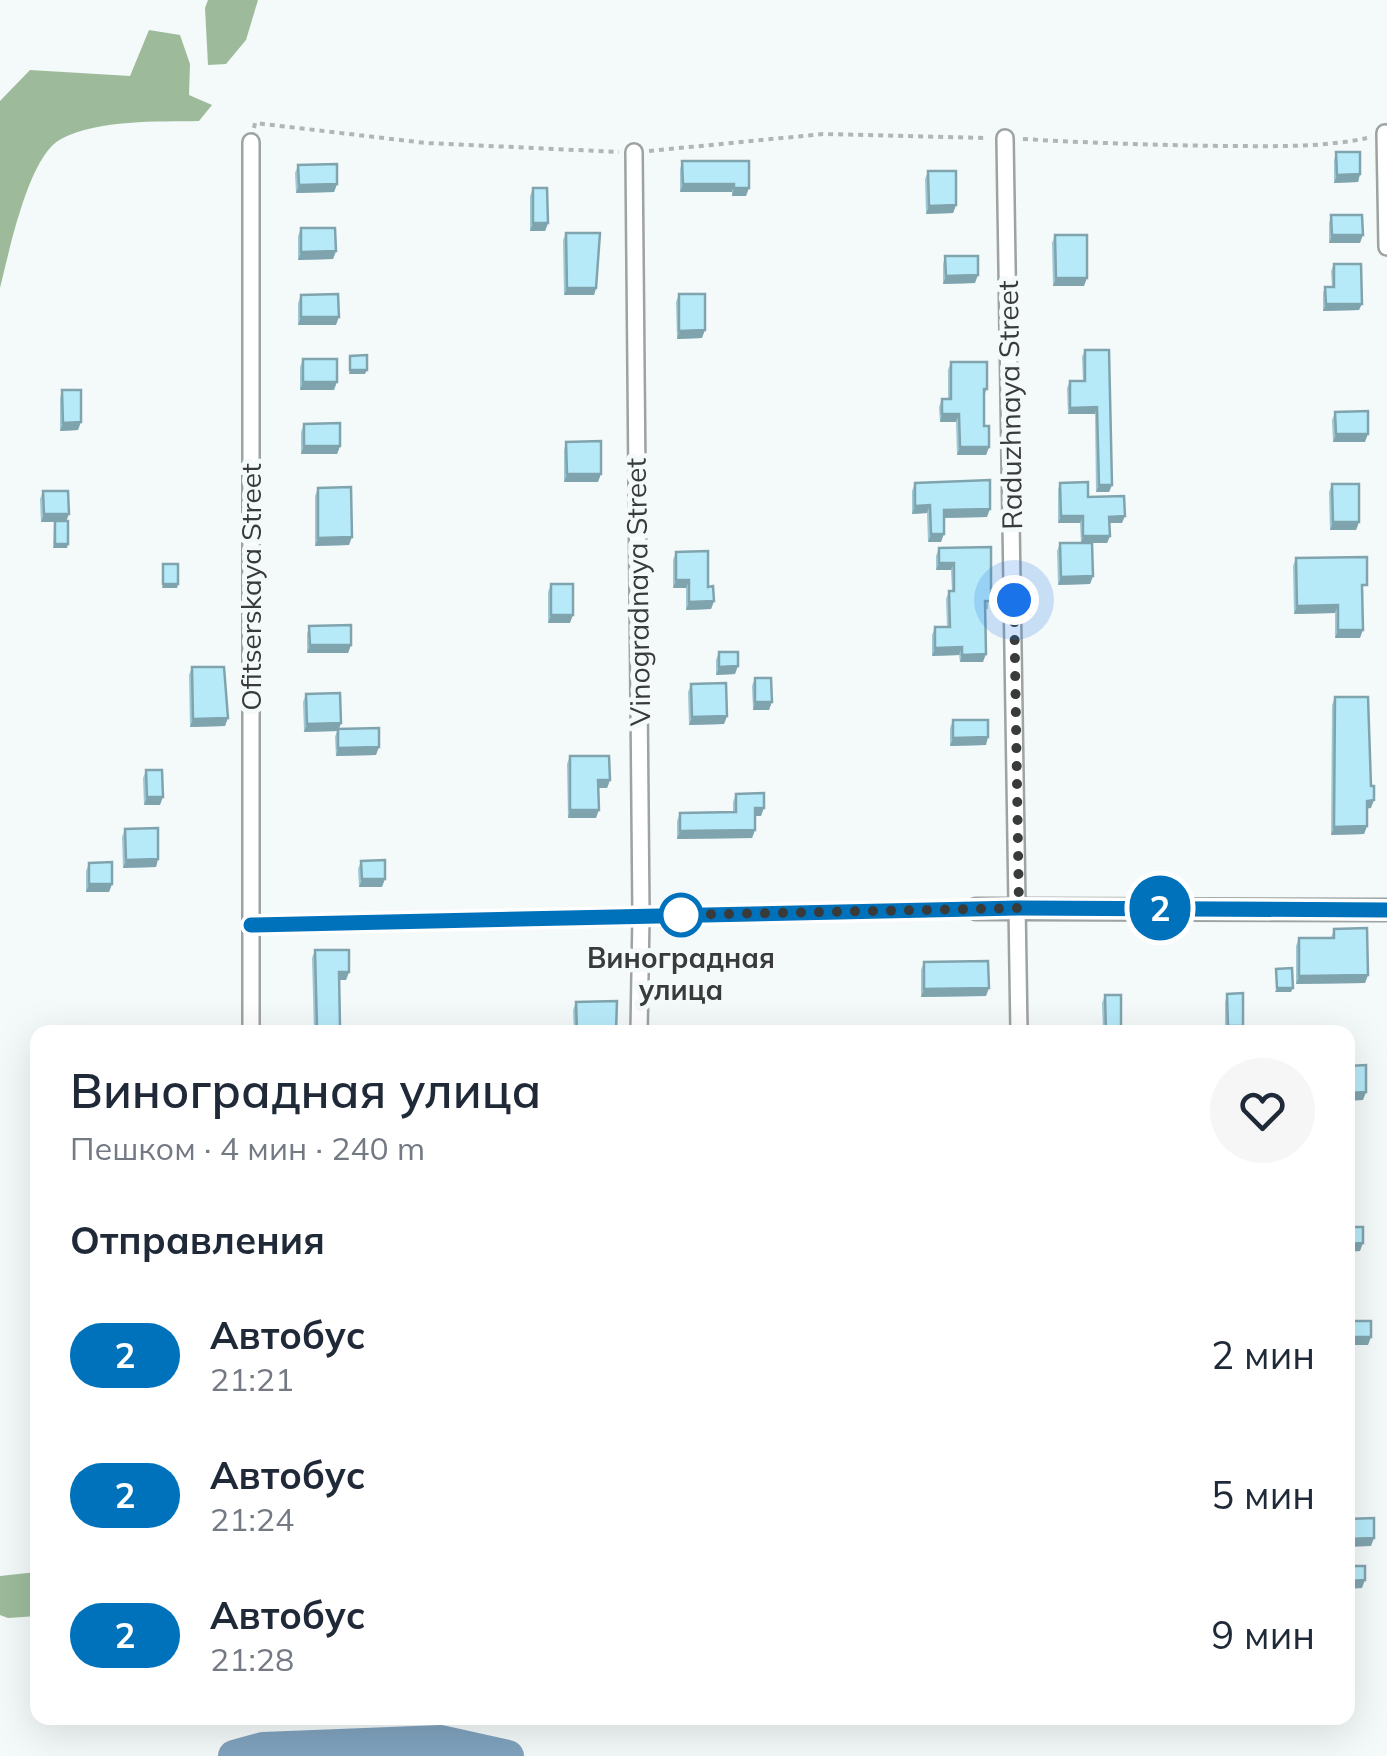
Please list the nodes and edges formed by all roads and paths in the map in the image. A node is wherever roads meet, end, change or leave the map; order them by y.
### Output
1 (1386, 134) edge
2 (1005, 138) junction
3 (252, 142) joint
4 (634, 152) junction
5 (1387, 247) edge
6 (1019, 908) junction
7 (976, 909) joint
8 (1387, 910) edge
9 (641, 916) junction
10 (251, 925) junction
11 (251, 1025) edge
12 (639, 1025) edge
13 (1019, 1025) edge

1 - 2 path
1 - 5 street
2 - 4 path
2 - 6 street, Raduzhnaya Street
3 - 4 path
3 - 10 street, Ofitserskaya Street
4 - 9 street, Vinogradnaya Street
6 - 7 street
6 - 8 street
6 - 13 street, Raduzhnaya Street
7 - 9 street
9 - 10 street
9 - 12 street, Vinogradnaya Street
10 - 11 street, Ofitserskaya Street

